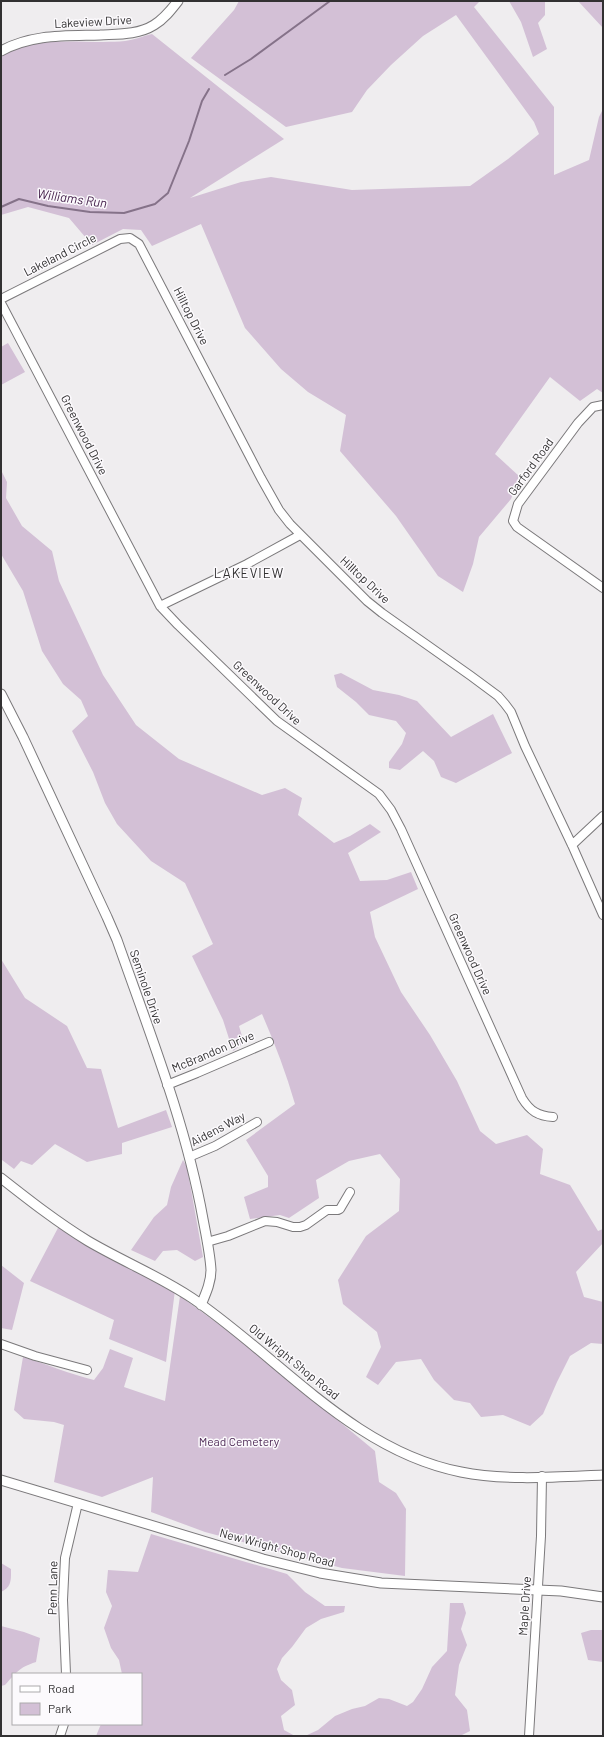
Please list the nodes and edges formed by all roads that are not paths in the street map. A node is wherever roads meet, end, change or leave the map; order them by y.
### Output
1 (178, 1) edge
2 (1, 51) edge
3 (131, 238) joint
4 (1, 299) edge
5 (1, 303) edge
6 (603, 405) edge
7 (300, 535) junction
8 (603, 588) edge
9 (160, 606) junction
10 (1, 694) edge
11 (603, 816) edge
12 (572, 845) junction
13 (603, 915) edge
14 (269, 1042) dead end
15 (167, 1085) junction
16 (553, 1117) dead end
17 (257, 1122) dead end
18 (190, 1157) junction
19 (1, 1178) edge
20 (350, 1192) dead end
21 (207, 1242) junction
22 (201, 1305) junction
23 (1, 1344) edge
24 (87, 1370) dead end
25 (603, 1474) edge
26 (542, 1476) junction
27 (1, 1480) edge
28 (78, 1503) junction
29 (538, 1590) junction
30 (603, 1597) edge
31 (66, 1673) edge
32 (64, 1725) edge
33 (60, 1736) edge
34 (529, 1736) edge

1 - 2 street, Lakeview Drive
3 - 4 street, Lakeland Circle
3 - 7 street, Hilltop Drive
5 - 9 street, Greenwood Drive
6 - 8 street, Garford Road
7 - 9 street
7 - 12 street, Hilltop Drive
9 - 16 street, Greenwood Drive
10 - 15 street, Seminole Drive
11 - 12 street
12 - 13 street, Hilltop Drive
14 - 15 street, McBrandon Drive
15 - 18 street, Seminole Drive
17 - 18 street, Aidens Way
18 - 21 street, Seminole Drive
19 - 22 street, Old Wright Shop Road
20 - 21 street
21 - 22 street, Seminole Drive
22 - 26 street, Old Wright Shop Road
23 - 24 street
25 - 26 street, Old Wright Shop Road
26 - 29 street, Maple Drive
27 - 28 street, New Wright Shop Road
28 - 29 street, New Wright Shop Road
28 - 31 street, Penn Lane
29 - 30 street, New Wright Shop Road
29 - 34 street, Maple Drive
32 - 33 street

